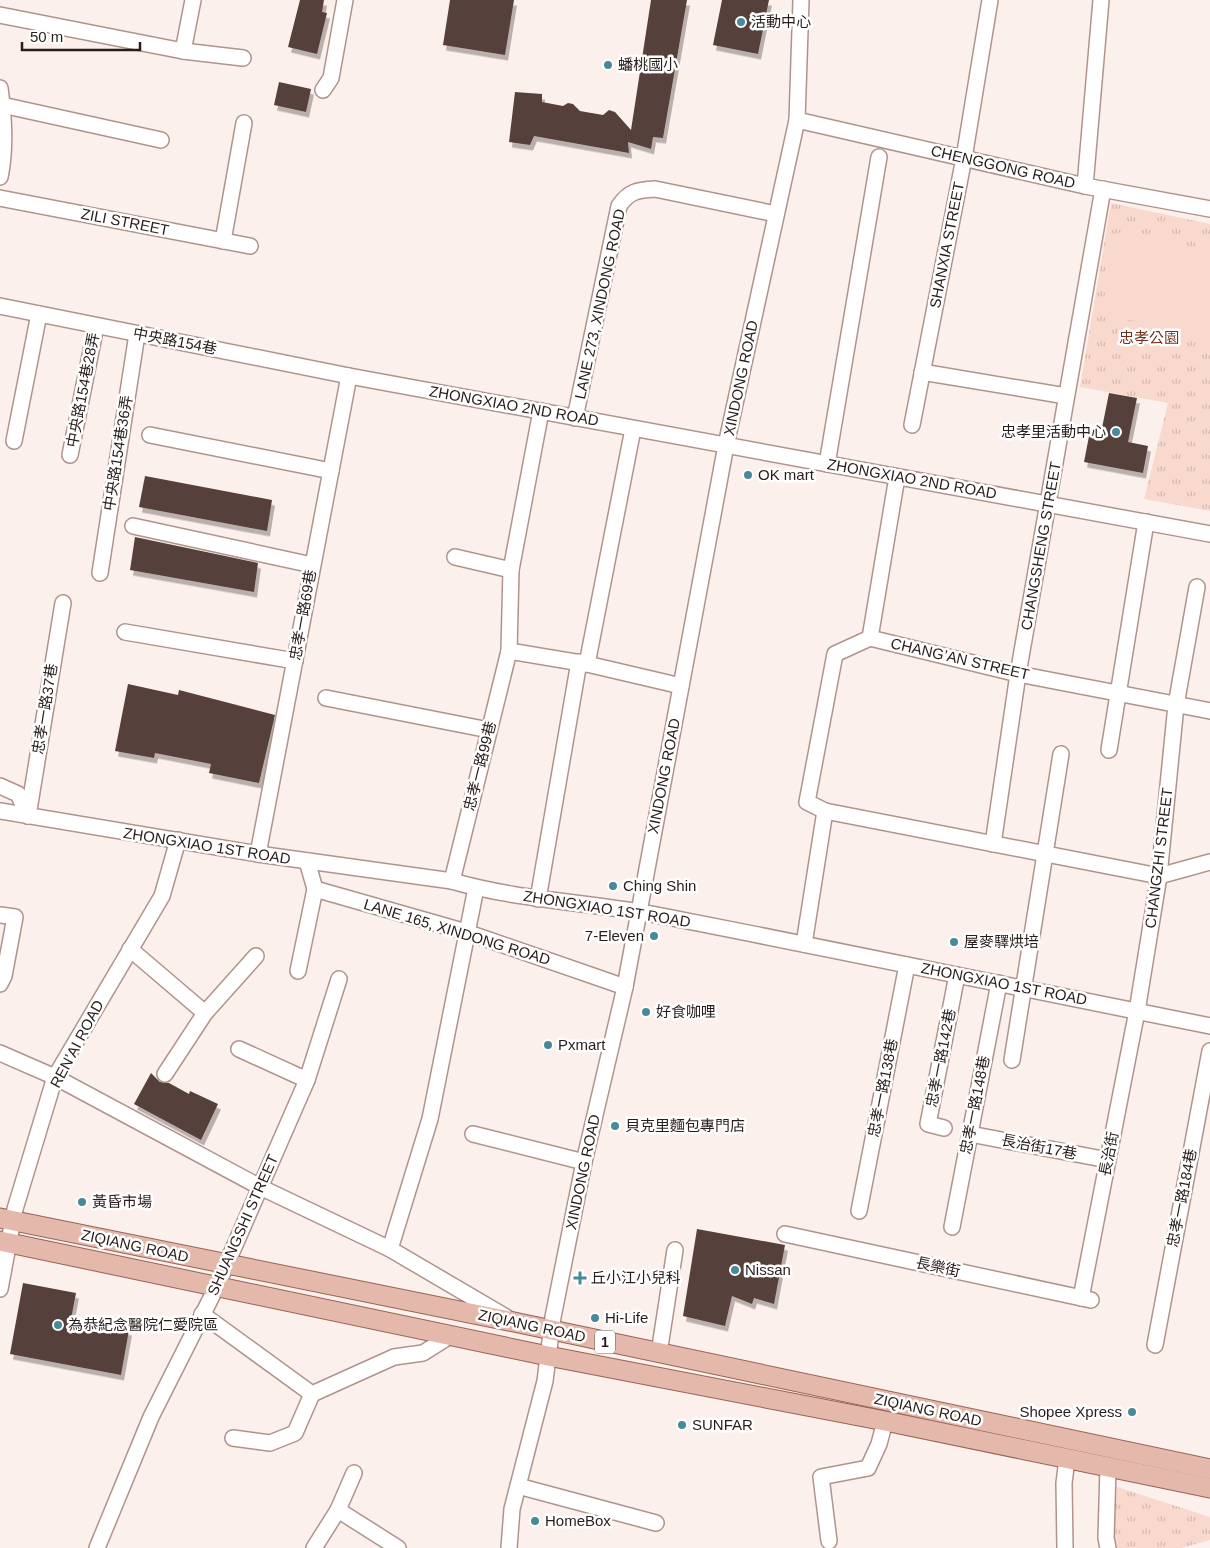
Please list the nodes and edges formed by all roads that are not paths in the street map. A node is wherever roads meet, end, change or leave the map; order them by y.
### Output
1 (193, 0) edge
2 (344, 0) edge
3 (801, 0) edge
4 (990, 0) edge
5 (1102, 0) edge
6 (0, 15) edge
7 (183, 51) junction
8 (243, 58) dead end
9 (0, 88) edge
10 (323, 90) dead end
11 (2, 105) junction
12 (797, 120) junction
13 (244, 123) dead end
14 (161, 140) dead end
15 (879, 157) dead end
16 (964, 158) junction
17 (0, 177) edge
18 (1085, 186) junction
19 (1103, 189) junction
20 (0, 198) edge
21 (1210, 209) edge
22 (776, 214) junction
23 (223, 241) junction
24 (250, 246) dead end
25 (0, 306) edge
26 (39, 314) junction
27 (96, 326) junction
28 (137, 334) junction
29 (922, 372) junction
30 (349, 376) junction
31 (1066, 396) junction
32 (541, 411) junction
33 (575, 418) junction
34 (912, 425) dead end
35 (633, 428) junction
36 (150, 435) dead end
37 (14, 441) dead end
38 (726, 445) junction
39 (70, 455) dead end
40 (828, 464) junction
41 (331, 471) junction
42 (897, 477) junction
43 (1049, 504) junction
44 (1146, 522) junction
45 (133, 526) dead end
46 (1210, 534) edge
47 (455, 558) dead end
48 (312, 565) junction
49 (511, 570) junction
50 (100, 573) dead end
51 (1197, 586) dead end
52 (62, 603) dead end
53 (124, 632) dead end
54 (870, 638) junction
55 (509, 651) junction
56 (295, 662) junction
57 (583, 663) junction
58 (1018, 674) junction
59 (681, 686) junction
60 (1118, 693) junction
61 (326, 698) dead end
62 (1176, 705) junction
63 (1210, 711) edge
64 (489, 730) junction
65 (1109, 750) dead end
66 (1061, 754) dead end
67 (0, 786) edge
68 (0, 811) edge
69 (825, 811) junction
70 (28, 816) junction
71 (178, 840) junction
72 (993, 844) junction
73 (258, 854) junction
74 (1046, 856) junction
75 (307, 861) junction
76 (1210, 862) edge
77 (1158, 876) junction
78 (452, 881) junction
79 (476, 888) junction
80 (315, 889) junction
81 (538, 899) junction
82 (639, 911) junction
83 (0, 915) edge
84 (466, 932) junction
85 (804, 944) junction
86 (130, 949) junction
87 (256, 956) dead end
88 (907, 965) junction
89 (298, 971) dead end
90 (958, 975) junction
91 (339, 979) dead end
92 (0, 984) edge
93 (999, 984) junction
94 (625, 987) junction
95 (1022, 988) junction
96 (1137, 1011) junction
97 (205, 1013) junction
98 (1210, 1026) edge
99 (239, 1049) dead end
100 (1210, 1051) edge
101 (0, 1053) edge
102 (1012, 1060) dead end
103 (165, 1074) dead end
104 (55, 1077) junction
105 (307, 1080) junction
106 (944, 1128) dead end
107 (473, 1134) dead end
108 (970, 1134) junction
109 (1108, 1160) junction
110 (584, 1162) junction
111 (260, 1187) junction
112 (859, 1211) dead end
113 (6, 1219) edge
114 (952, 1227) dead end
115 (785, 1234) dead end
116 (5, 1242) edge
117 (390, 1249) junction
118 (675, 1250) dead end
119 (226, 1264) junction
120 (216, 1286) junction
121 (0, 1289) edge
122 (1086, 1299) joint
123 (202, 1314) junction
124 (514, 1322) junction
125 (552, 1330) junction
126 (450, 1336) junction
127 (1155, 1345) dead end
128 (659, 1353) junction
129 (548, 1356) junction
130 (312, 1394) junction
131 (885, 1421) junction
132 (234, 1438) dead end
133 (1067, 1459) junction
134 (1108, 1468) junction
135 (1210, 1469) edge
136 (354, 1473) dead end
137 (518, 1486) junction
138 (1210, 1488) edge
139 (338, 1510) junction
140 (656, 1523) dead end
141 (829, 1541) dead end
142 (97, 1548) edge
143 (314, 1548) edge
144 (398, 1548) edge
145 (509, 1548) edge
146 (1066, 1548) edge
147 (1108, 1548) edge

1 - 7 street
2 - 10 street
3 - 12 street, XINDONG ROAD
4 - 16 street, SHANXIA STREET
5 - 18 street
6 - 7 street
7 - 8 street
9 - 11 street
11 - 14 street
11 - 17 street
12 - 16 street, CHENGGONG ROAD
12 - 22 street, XINDONG ROAD
13 - 23 street
15 - 40 street
16 - 18 street, CHENGGONG ROAD
16 - 29 street, SHANXIA STREET
18 - 19 street, CHENGGONG ROAD
19 - 21 street, CHENGGONG ROAD
19 - 31 street, CHANGSHENG STREET
20 - 23 street, ZILI STREET
22 - 33 street, LANE 273, XINDONG ROAD
22 - 38 street, XINDONG ROAD
23 - 24 street, ZILI STREET
25 - 26 street, 中央路154巷
26 - 27 street, 中央路154巷
26 - 37 street
27 - 28 street, 中央路154巷
27 - 39 street, 中央路154巷28弄
28 - 30 street, 中央路154巷
28 - 50 street, 中央路154巷36弄
29 - 31 street
29 - 34 street, SHANXIA STREET
30 - 32 street, ZHONGXIAO 2ND ROAD
30 - 41 street, 忠孝一路69巷
31 - 43 street, CHANGSHENG STREET
32 - 33 street, ZHONGXIAO 2ND ROAD
32 - 49 street, 忠孝一路99巷
33 - 35 street, ZHONGXIAO 2ND ROAD
35 - 38 street, ZHONGXIAO 2ND ROAD
35 - 57 street
36 - 41 street
38 - 40 street, ZHONGXIAO 2ND ROAD
38 - 59 street, XINDONG ROAD
40 - 42 street, ZHONGXIAO 2ND ROAD
41 - 48 street, 忠孝一路69巷
42 - 43 street, ZHONGXIAO 2ND ROAD
42 - 54 street, CHANG’AN STREET
43 - 44 street, ZHONGXIAO 2ND ROAD
43 - 58 street, CHANGSHENG STREET
44 - 46 street, ZHONGXIAO 2ND ROAD
44 - 60 street
45 - 48 street
47 - 49 street
48 - 56 street, 忠孝一路69巷
49 - 55 street, 忠孝一路99巷
51 - 62 street, CHANGZHI STREET
52 - 70 street, 忠孝一路37巷
53 - 56 street
54 - 58 street, CHANG’AN STREET
54 - 69 street
55 - 57 street
55 - 64 street, 忠孝一路99巷
56 - 73 street, 忠孝一路69巷
57 - 59 street
57 - 81 street
58 - 60 street, CHANG’AN STREET
58 - 72 street, CHANGSHENG STREET
59 - 82 street, XINDONG ROAD
60 - 62 street, CHANG’AN STREET
60 - 65 street
61 - 64 street
62 - 63 street, CHANG’AN STREET
62 - 77 street, CHANGZHI STREET
64 - 78 street, 忠孝一路99巷
66 - 74 street
67 - 70 street
68 - 70 street, ZHONGXIAO 1ST ROAD
69 - 72 street
69 - 85 street
70 - 71 street, ZHONGXIAO 1ST ROAD
71 - 73 street, ZHONGXIAO 1ST ROAD
71 - 86 street, REN’AI ROAD
72 - 74 street
73 - 75 street, ZHONGXIAO 1ST ROAD
74 - 77 street
74 - 95 street
75 - 78 street, ZHONGXIAO 1ST ROAD
75 - 80 street
76 - 77 street
77 - 96 street, CHANGZHI STREET
78 - 79 street, ZHONGXIAO 1ST ROAD
79 - 81 street, ZHONGXIAO 1ST ROAD
79 - 84 street
80 - 84 street, LANE 165, XINDONG ROAD
80 - 89 street
81 - 82 street, ZHONGXIAO 1ST ROAD
82 - 85 street, ZHONGXIAO 1ST ROAD
82 - 94 street, XINDONG ROAD
83 - 92 street
84 - 94 street, LANE 165, XINDONG ROAD
84 - 117 street
85 - 88 street, ZHONGXIAO 1ST ROAD
86 - 97 street
86 - 104 street, REN’AI ROAD
87 - 97 street
88 - 90 street, ZHONGXIAO 1ST ROAD
88 - 112 street, 忠孝一路138巷
90 - 93 street, ZHONGXIAO 1ST ROAD
90 - 106 street, 忠孝一路142巷
91 - 105 street, SHUANGSHI STREET
93 - 95 street, ZHONGXIAO 1ST ROAD
93 - 108 street, 忠孝一路148巷
94 - 110 street, XINDONG ROAD
95 - 96 street, ZHONGXIAO 1ST ROAD
95 - 102 street
96 - 98 street, ZHONGXIAO 1ST ROAD
96 - 109 street, 長治街
97 - 103 street
99 - 105 street
100 - 127 street, 忠孝一路184巷
101 - 104 street
104 - 111 street
104 - 113 street, REN’AI ROAD
105 - 111 street, SHUANGSHI STREET
107 - 110 street
108 - 109 street, 長治街17巷
108 - 114 street, 忠孝一路148巷
109 - 122 street, 長治街
110 - 125 street, XINDONG ROAD
111 - 117 street
111 - 119 street, SHUANGSHI STREET
113 - 116 street, REN’AI ROAD
113 - 119 main road, ZIQIANG ROAD / 1
115 - 122 street, 長樂街
116 - 120 main road, ZIQIANG ROAD / 1
116 - 121 street, REN’AI ROAD
117 - 124 street
118 - 128 street
119 - 120 street, SHUANGSHI STREET
119 - 124 main road, ZIQIANG ROAD / 1
120 - 123 street, SHUANGSHI STREET
120 - 126 main road, ZIQIANG ROAD / 1
123 - 130 street
123 - 142 street, SHUANGSHI STREET
124 - 125 main road, ZIQIANG ROAD / 1
125 - 128 main road, ZIQIANG ROAD / 1
125 - 129 street, XINDONG ROAD
126 - 129 main road, ZIQIANG ROAD / 1
126 - 130 street
128 - 135 main road, ZIQIANG ROAD / 1
129 - 131 main road, ZIQIANG ROAD / 1
129 - 137 street, XINDONG ROAD
130 - 132 street
131 - 133 main road, ZIQIANG ROAD / 1
131 - 141 street
133 - 134 main road, ZIQIANG ROAD / 1
133 - 146 street
134 - 138 main road, ZIQIANG ROAD / 1
134 - 147 street
136 - 139 street
137 - 140 street
137 - 145 street, XINDONG ROAD
139 - 143 street
139 - 144 street

